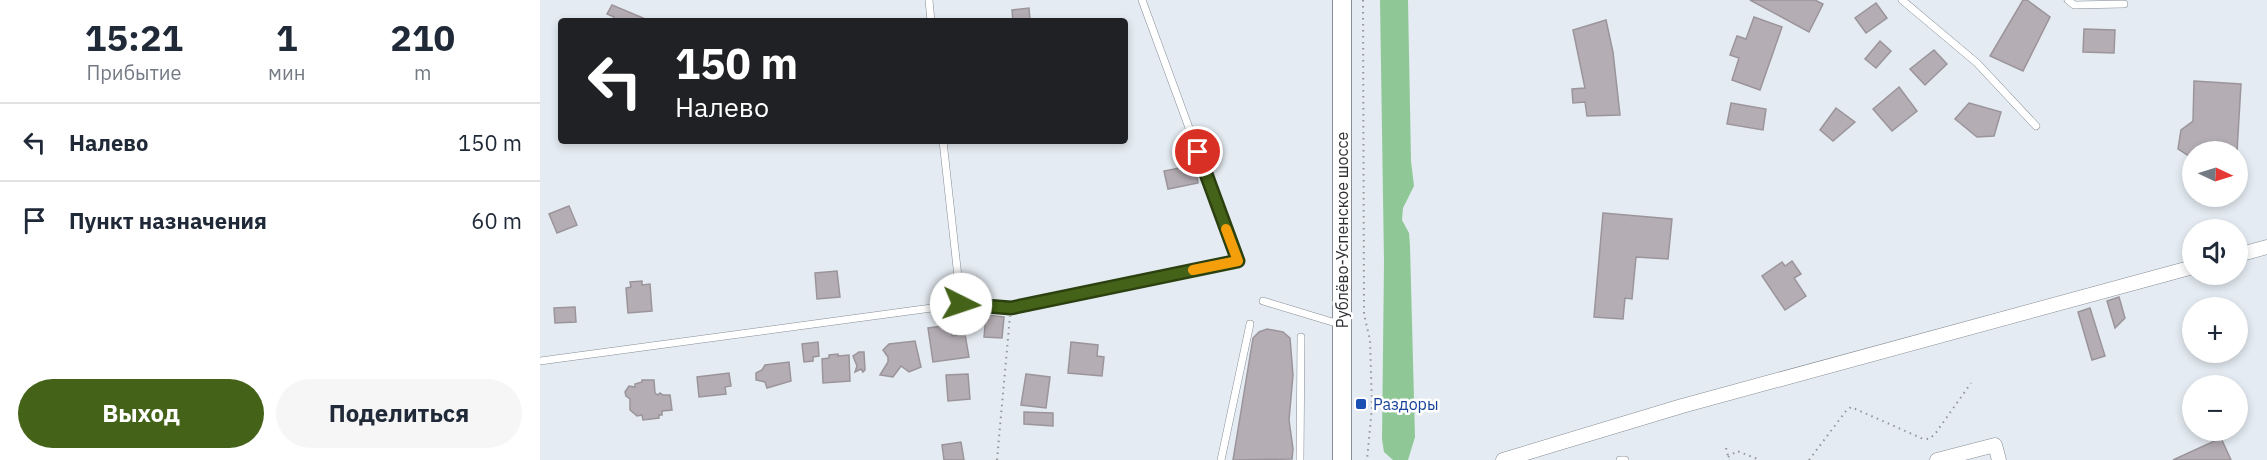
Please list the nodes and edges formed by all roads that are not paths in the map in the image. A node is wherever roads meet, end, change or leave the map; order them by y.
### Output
1 (928, 0) edge
2 (1142, 0) edge
3 (1342, 0) edge
4 (1902, 0) edge
5 (2068, 0) edge
6 (2124, 4) dead end
7 (931, 18) edge
8 (2036, 126) dead end
9 (944, 144) edge
10 (2267, 246) edge
11 (2248, 252) edge
12 (2182, 270) edge
13 (1263, 302) dead end
14 (961, 304) junction
15 (1250, 324) dead end
16 (1342, 325) junction
17 (1301, 337) dead end
18 (540, 361) edge
19 (1221, 460) edge
20 (1300, 460) edge
21 (1342, 460) edge
22 (1503, 460) edge
23 (1620, 460) edge
24 (1625, 460) edge
25 (1937, 460) edge
26 (1999, 460) edge

1 - 7 lane
2 - 14 lane
3 - 16 main road, Рублёво-Успенское шоссе
4 - 8 lane
5 - 6 lane
9 - 14 lane
10 - 11 street
12 - 22 street
13 - 16 lane
14 - 18 lane
15 - 19 lane
16 - 21 main road, Рублёво-Успенское шоссе
17 - 20 lane
23 - 24 lane
25 - 26 street

